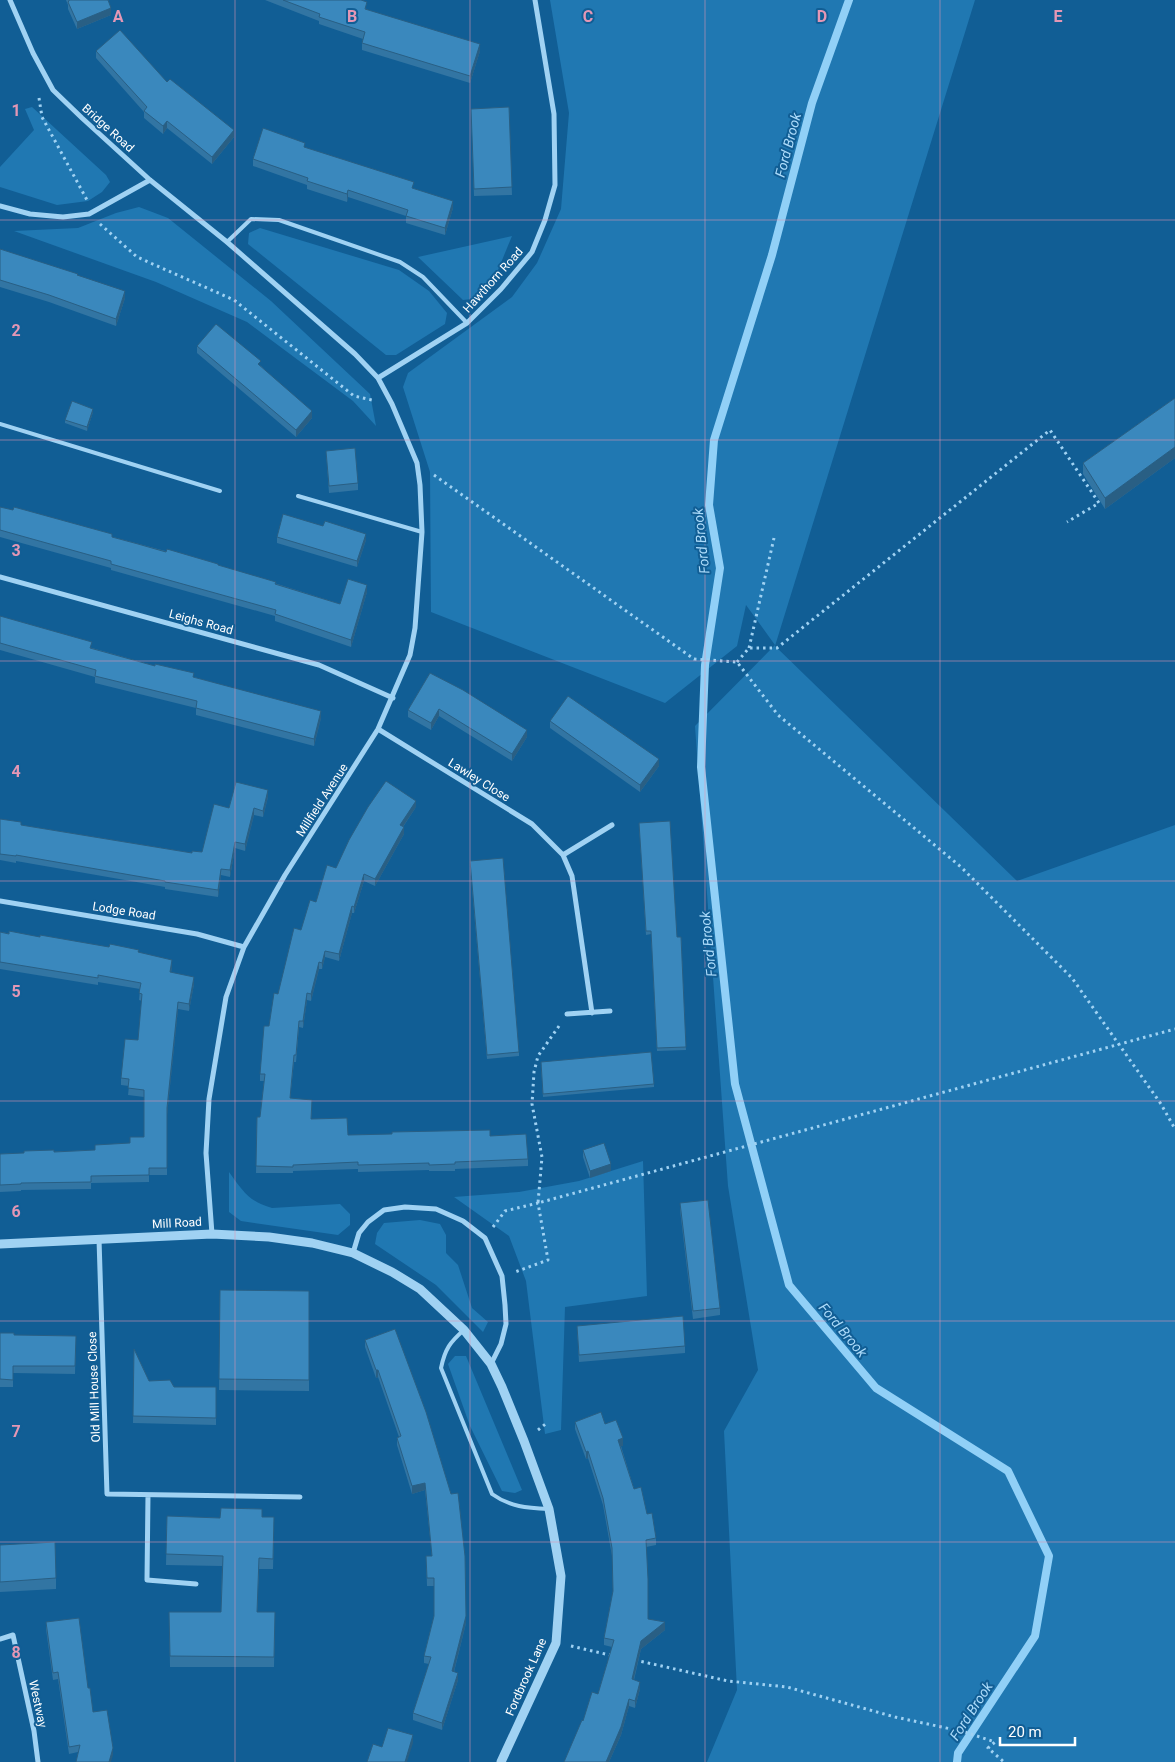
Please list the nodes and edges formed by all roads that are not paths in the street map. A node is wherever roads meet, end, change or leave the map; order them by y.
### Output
1 (10, 0) edge
2 (535, 0) edge
3 (150, 180) junction
4 (0, 206) edge
5 (228, 242) junction
6 (467, 324) junction
7 (378, 378) junction
8 (0, 424) edge
9 (220, 491) dead end
10 (298, 496) dead end
11 (422, 532) junction
12 (0, 577) edge
13 (393, 698) junction
14 (378, 729) junction
15 (612, 825) dead end
16 (563, 855) junction
17 (0, 901) edge
18 (244, 947) junction
19 (610, 1011) dead end
20 (592, 1013) junction
21 (567, 1014) road end
22 (212, 1234) junction
23 (99, 1239) junction
24 (0, 1244) edge
25 (353, 1253) junction
26 (392, 1272) joint
27 (464, 1330) junction
28 (491, 1364) junction
29 (148, 1495) junction
30 (300, 1497) dead end
31 (549, 1509) junction
32 (196, 1584) dead end
33 (0, 1639) edge
34 (38, 1762) edge
35 (501, 1762) edge

1 - 3 street, Bridge Road
2 - 6 street, Hawthorn Road
3 - 4 street
3 - 5 street, Bridge Road
5 - 6 lane
5 - 7 street, Bridge Road
6 - 7 street, Hawthorn Road
7 - 11 street, Millfield Avenue
8 - 9 lane
10 - 11 lane
11 - 13 street, Millfield Avenue
12 - 13 street, Leighs Road
13 - 14 street, Millfield Avenue
14 - 16 street, Lawley Close
14 - 18 street, Millfield Avenue
15 - 16 street
16 - 20 street, Lawley Close
17 - 18 street, Lodge Road
18 - 22 street, Millfield Avenue
19 - 20 street
20 - 21 street
22 - 23 street, Mill Road
22 - 25 street, Mill Road
23 - 24 street, Mill Road
23 - 29 street, Old Mill House Close
25 - 26 street, Mill Road
25 - 28 street
26 - 27 street, Fordbrook Lane
27 - 28 street, Fordbrook Lane
27 - 31 lane
28 - 31 street, Fordbrook Lane
29 - 30 street, Old Mill House Close
29 - 32 street
31 - 35 street, Fordbrook Lane
33 - 34 street, Westway

